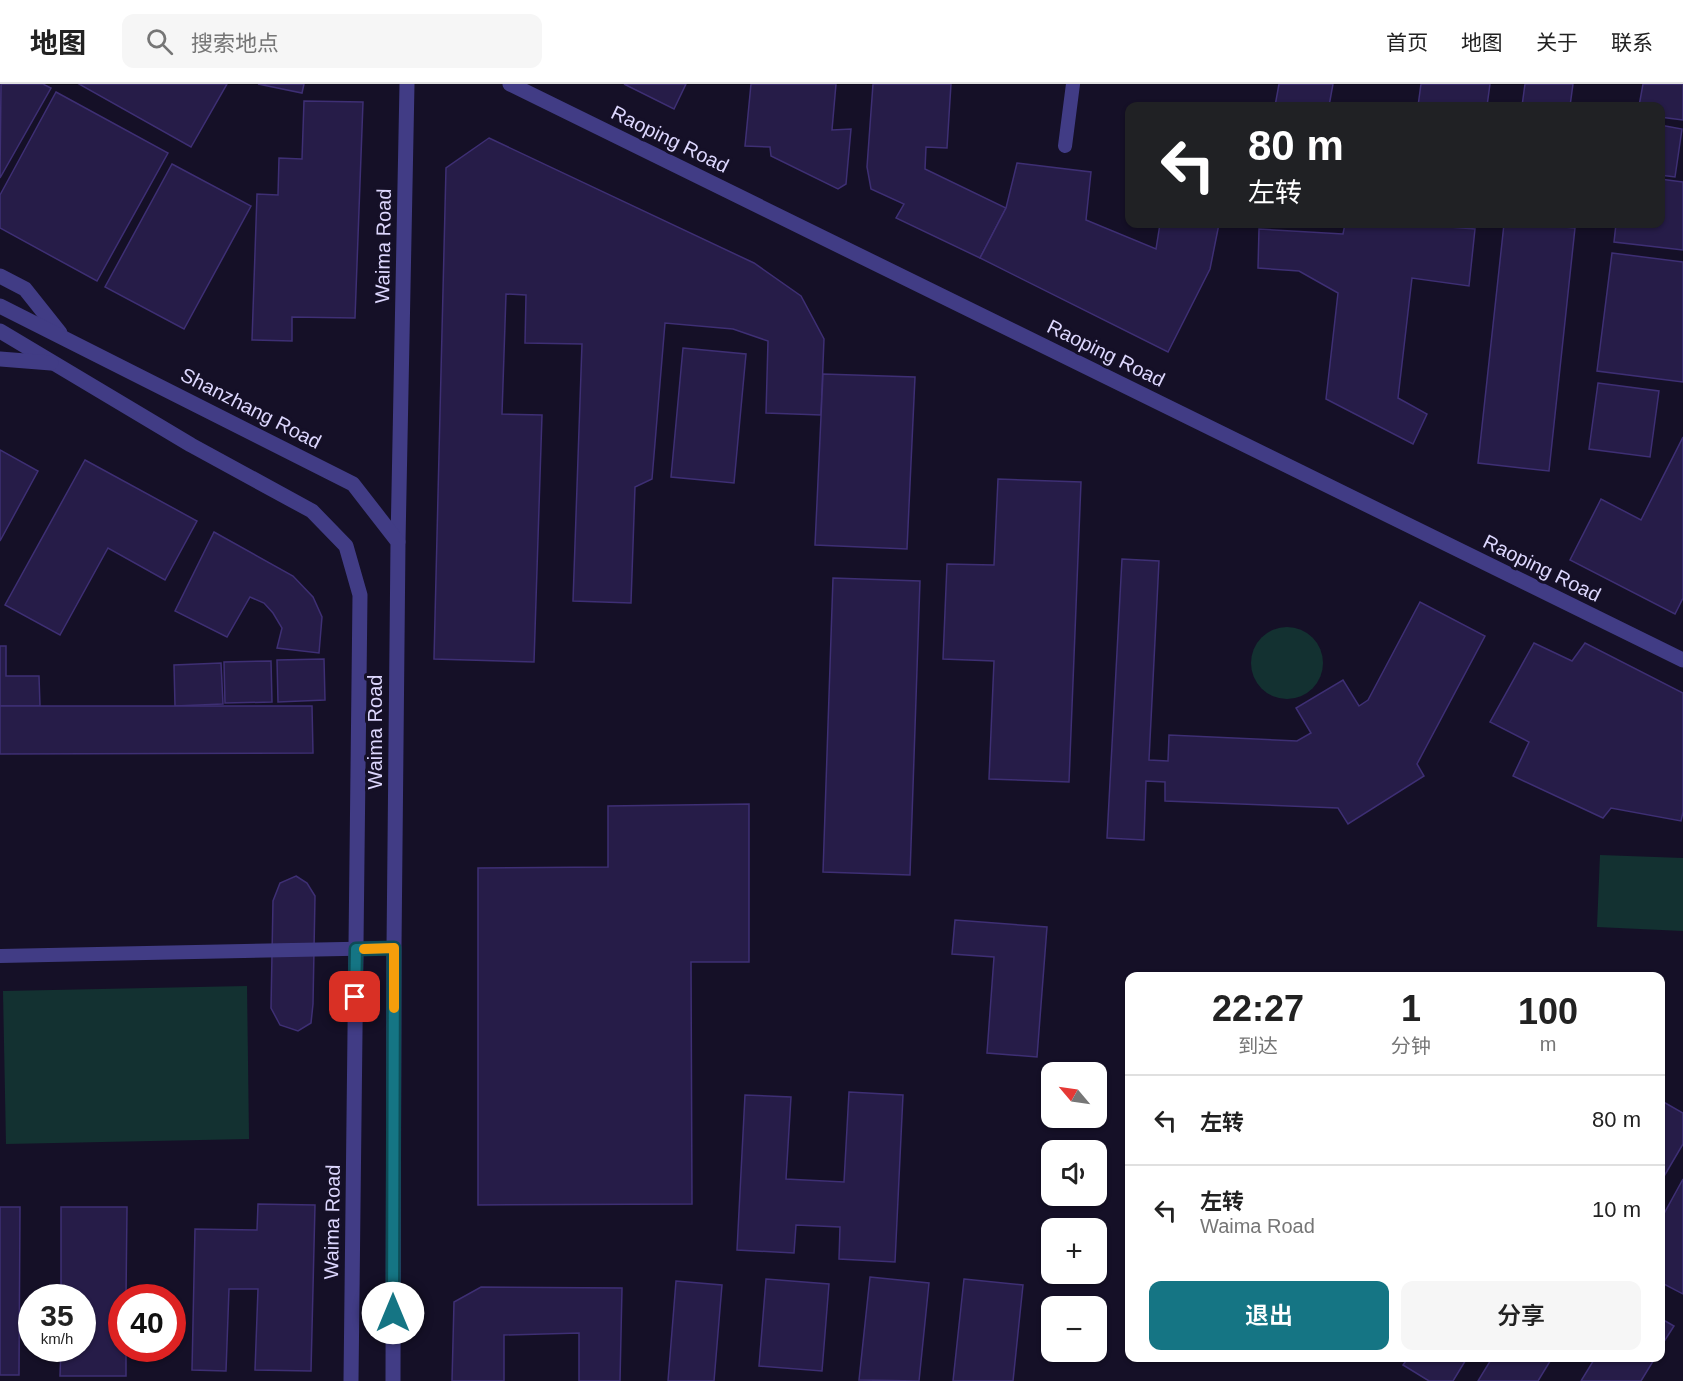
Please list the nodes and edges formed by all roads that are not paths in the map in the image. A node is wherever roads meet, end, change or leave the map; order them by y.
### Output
1 (407, 84) edge
2 (510, 84) edge
3 (1073, 84) edge
4 (1065, 146) dead end
5 (0, 276) edge
6 (0, 306) edge
7 (2, 332) edge
8 (64, 338) junction
9 (0, 359) edge
10 (54, 364) junction
11 (398, 542) junction
12 (1683, 660) edge
13 (394, 948) junction
14 (356, 949) junction
15 (0, 956) edge
16 (351, 1381) edge
17 (393, 1381) edge

1 - 11 street, Waima Road
2 - 12 street, Raoping Road
3 - 4 lane
5 - 8 street, Shanzhang Road
6 - 8 street, Shanzhang Road
7 - 10 street
8 - 11 street, Shanzhang Road
9 - 10 street
10 - 14 street, Waima Road
11 - 13 street, Waima Road
13 - 14 lane
13 - 17 street, Waima Road
14 - 15 lane
14 - 16 street, Waima Road

